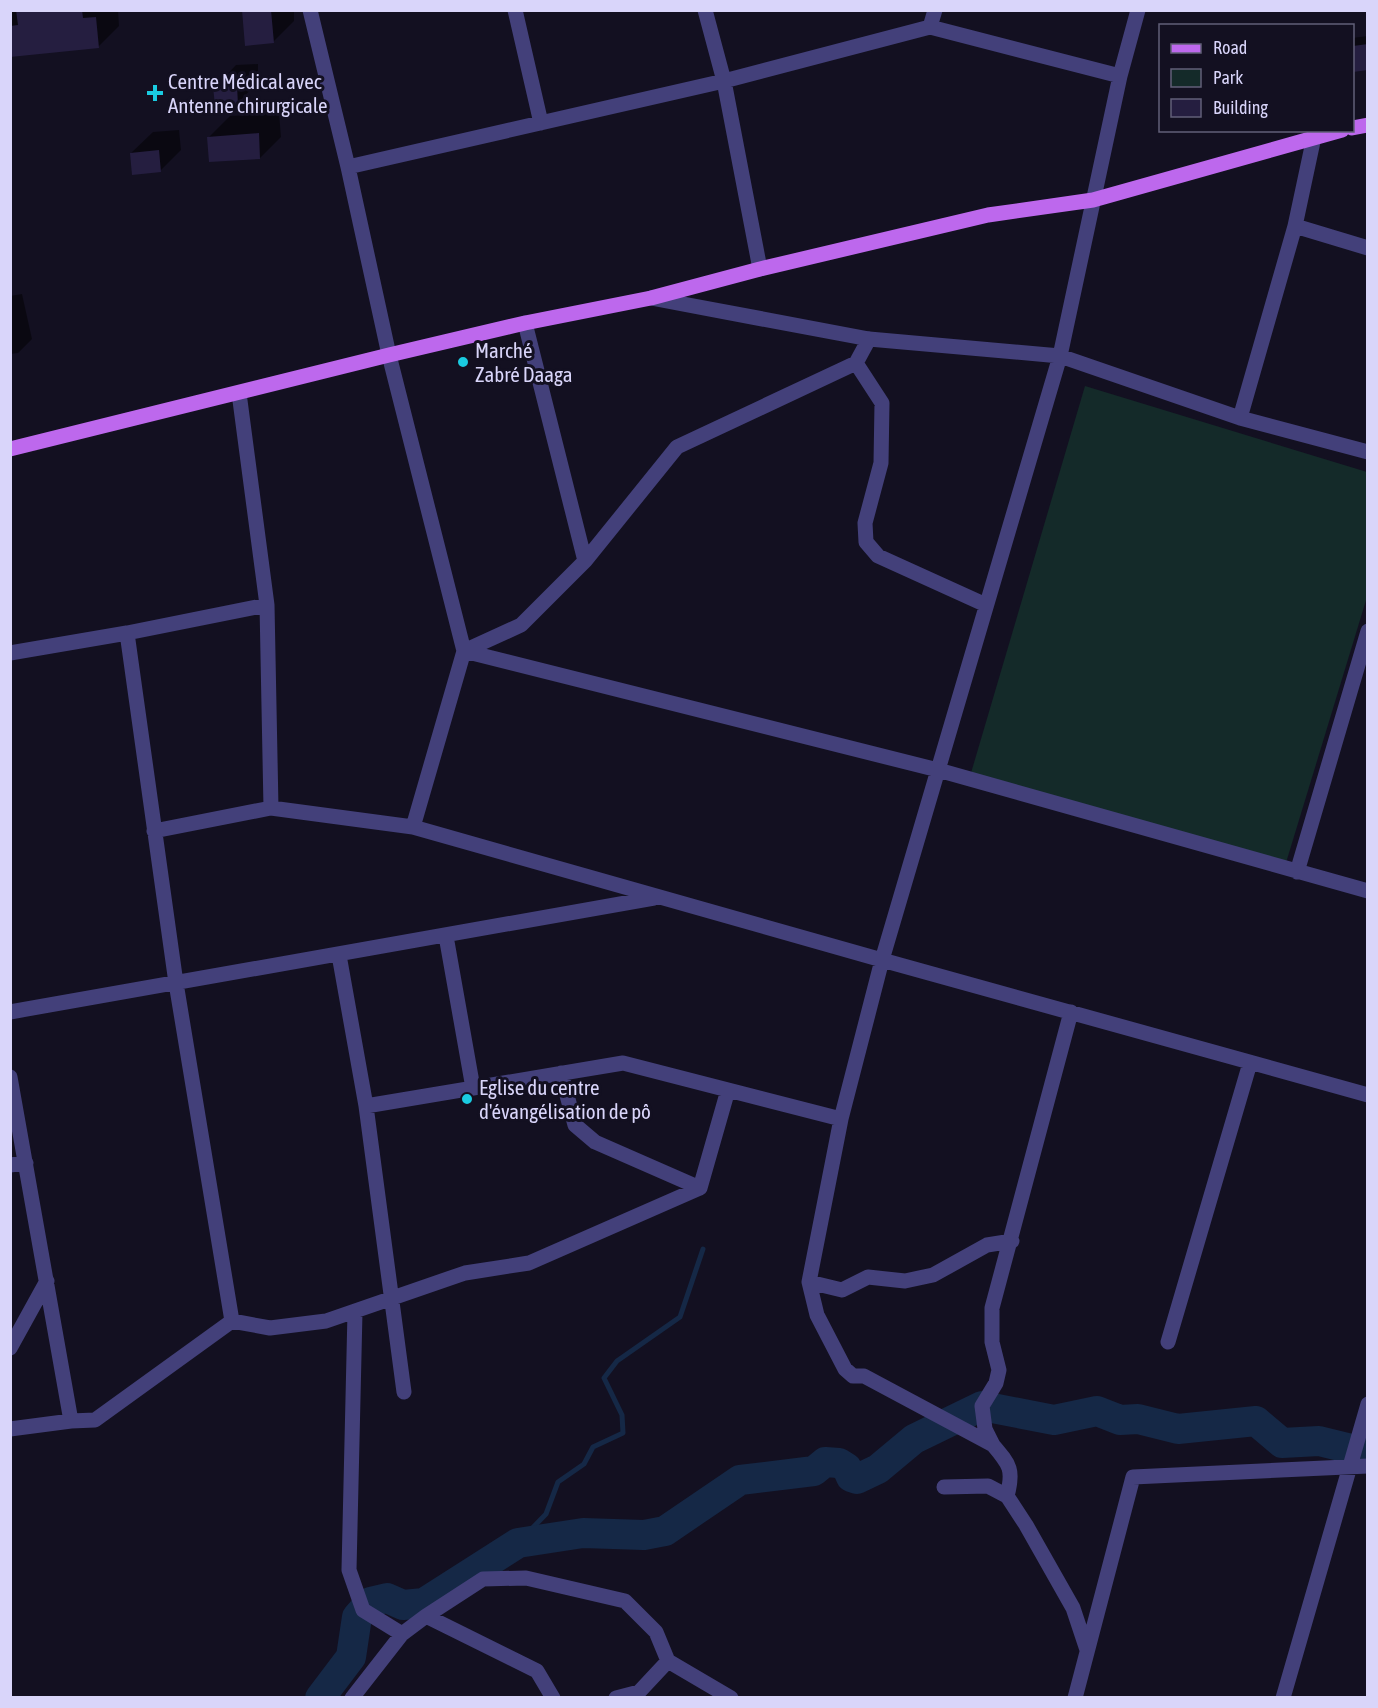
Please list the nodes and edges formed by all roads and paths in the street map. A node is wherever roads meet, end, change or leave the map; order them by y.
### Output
1 (310, 10) edge
2 (515, 10) edge
3 (705, 10) edge
4 (935, 10) edge
5 (1138, 10) edge
6 (930, 27) junction
7 (1120, 76) junction
8 (724, 81) junction
9 (542, 123) junction
10 (1334, 132) edge
11 (1314, 137) junction
12 (348, 167) junction
13 (1093, 200) junction
14 (1295, 226) junction
15 (1368, 248) edge
16 (760, 269) junction
17 (651, 298) junction
18 (525, 323) junction
19 (869, 339) junction
20 (389, 355) junction
21 (1060, 356) junction
22 (856, 363) junction
23 (239, 393) junction
24 (1240, 418) junction
25 (10, 449) edge
26 (1368, 452) edge
27 (585, 561) junction
28 (267, 605) junction
29 (986, 606) junction
30 (1368, 631) edge
31 (127, 633) junction
32 (464, 651) junction
33 (10, 653) edge
34 (938, 770) junction
35 (270, 808) junction
36 (413, 827) junction
37 (154, 831) junction
38 (1297, 872) junction
39 (1368, 891) edge
40 (659, 897) junction
41 (446, 936) junction
42 (339, 955) junction
43 (882, 960) junction
44 (176, 983) junction
45 (10, 1012) edge
46 (1071, 1012) junction
47 (1250, 1063) junction
48 (561, 1073) junction
49 (10, 1077) edge
50 (473, 1088) junction
51 (729, 1090) junction
52 (1368, 1095) edge
53 (366, 1106) junction
54 (840, 1119) junction
55 (18, 1164) edge
56 (700, 1188) junction
57 (1012, 1241) junction
58 (47, 1281) junction
59 (809, 1282) junction
60 (392, 1299) junction
61 (355, 1312) junction
62 (232, 1321) junction
63 (1168, 1342) dead end
64 (10, 1348) edge
65 (404, 1392) dead end
66 (1368, 1404) edge
67 (71, 1421) junction
68 (10, 1429) edge
69 (993, 1445) junction
70 (1353, 1455) junction
71 (1368, 1466) edge
72 (944, 1487) dead end
73 (1007, 1496) junction
74 (426, 1616) junction
75 (402, 1634) junction
76 (1088, 1651) junction
77 (668, 1661) junction
78 (1081, 1696) edge
79 (352, 1698) edge
80 (553, 1698) edge
81 (616, 1698) edge
82 (731, 1698) edge
83 (1282, 1698) edge

1 - 12 street
2 - 9 street
3 - 8 street
4 - 6 street
5 - 7 street
6 - 7 street
6 - 8 street
7 - 13 street
8 - 9 street
8 - 16 street
9 - 12 street
10 - 11 main road
11 - 13 main road
11 - 14 street
12 - 20 street
13 - 16 main road
13 - 21 street
14 - 15 street
14 - 24 street
16 - 17 main road
17 - 18 main road
17 - 19 street
18 - 20 main road
18 - 27 street
19 - 21 street
19 - 22 street
20 - 23 main road
20 - 32 street
21 - 24 street
21 - 29 street
22 - 27 street
22 - 29 street
23 - 25 main road
23 - 28 street
24 - 26 street
27 - 32 street
28 - 31 street
28 - 35 street
29 - 34 street
30 - 38 street
31 - 33 street
31 - 37 street
32 - 34 street
32 - 36 street
34 - 38 street
34 - 43 street
35 - 36 street
35 - 37 street
36 - 40 street
37 - 44 street
38 - 39 street
40 - 41 street
40 - 43 street
41 - 42 street
41 - 50 street
42 - 44 street
42 - 53 street
43 - 46 street
43 - 54 street
44 - 45 street
44 - 62 street
46 - 47 street
46 - 57 street
47 - 52 street
47 - 63 street
48 - 50 street
48 - 51 street
48 - 56 street
49 - 55 street
50 - 53 street
51 - 54 street
51 - 56 street
53 - 60 street
54 - 59 street
55 - 58 street
56 - 60 street
57 - 59 street
57 - 69 street
58 - 64 street
58 - 67 street
59 - 69 street
60 - 61 street
60 - 65 street
61 - 62 street
61 - 75 street
62 - 67 street
66 - 70 street
67 - 68 street
69 - 73 street
70 - 71 street
70 - 76 street
70 - 83 street
72 - 73 street
73 - 76 street
74 - 75 street
74 - 77 street
74 - 80 street
75 - 79 street
76 - 78 street
77 - 81 street
77 - 82 street

